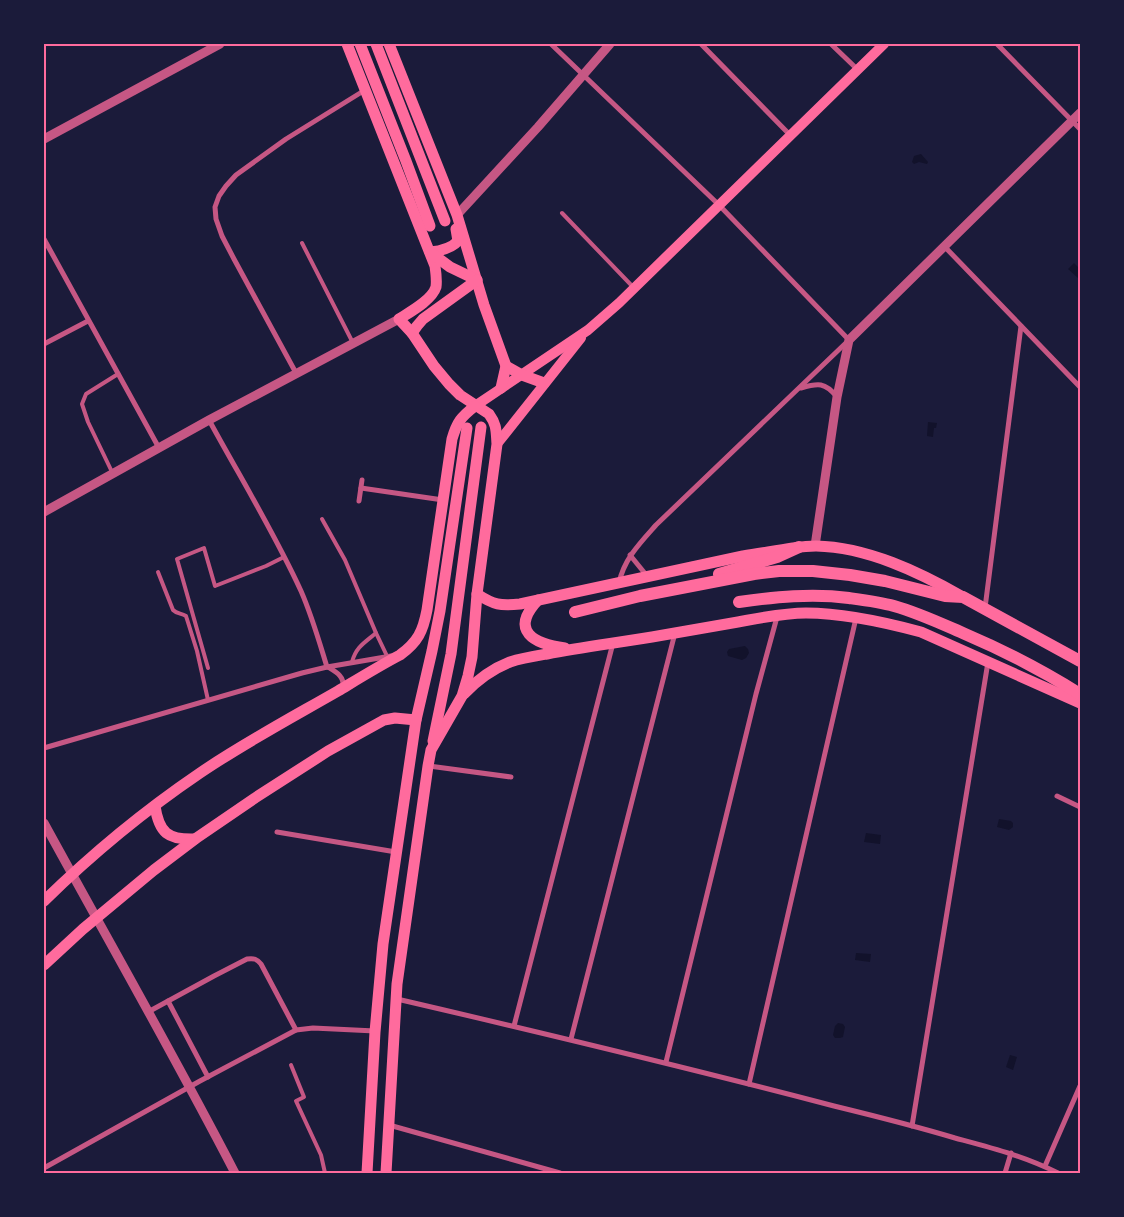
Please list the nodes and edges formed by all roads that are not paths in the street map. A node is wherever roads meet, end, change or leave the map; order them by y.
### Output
1 (220, 44) edge
2 (347, 44) edge
3 (360, 44) edge
4 (376, 44) edge
5 (389, 44) edge
6 (551, 44) edge
7 (610, 44) edge
8 (701, 44) edge
9 (831, 44) edge
10 (884, 44) edge
11 (996, 44) edge
12 (857, 69) junction
13 (583, 75) junction
14 (365, 90) junction
15 (1080, 113) edge
16 (1072, 121) junction
17 (1080, 129) edge
18 (790, 135) junction
19 (44, 140) edge
20 (719, 206) junction
21 (562, 213) dead end
22 (458, 215) junction
23 (445, 221) dead end
24 (430, 226) dead end
25 (44, 239) edge
26 (302, 243) dead end
27 (944, 246) junction
28 (430, 252) junction
29 (478, 280) junction
30 (634, 288) junction
31 (399, 319) junction
32 (88, 321) junction
33 (1021, 326) junction
34 (588, 330) junction
35 (412, 333) junction
36 (848, 340) junction
37 (353, 343) junction
38 (44, 344) edge
39 (506, 366) junction
40 (118, 374) junction
41 (296, 374) junction
42 (522, 374) junction
43 (544, 383) junction
44 (1080, 387) edge
45 (501, 388) junction
46 (798, 389) junction
47 (837, 397) junction
48 (475, 406) junction
49 (209, 420) junction
50 (481, 427) dead end
51 (467, 428) dead end
52 (497, 444) junction
53 (159, 448) junction
54 (113, 474) junction
55 (362, 480) dead end
56 (361, 488) junction
57 (443, 500) junction
58 (359, 501) dead end
59 (44, 512) edge
60 (322, 519) dead end
61 (815, 546) junction
62 (799, 548) junction
63 (630, 555) junction
64 (284, 556) junction
65 (158, 572) dead end
66 (647, 577) junction
67 (619, 583) junction
68 (477, 594) junction
69 (640, 596) junction
70 (963, 597) junction
71 (538, 600) junction
72 (739, 602) dead end
73 (985, 608) junction
74 (575, 612) dead end
75 (778, 615) junction
76 (856, 618) junction
77 (376, 633) junction
78 (675, 633) junction
79 (613, 642) junction
80 (572, 649) junction
81 (400, 655) junction
82 (387, 656) junction
83 (988, 661) junction
84 (1080, 661) edge
85 (352, 662) junction
86 (328, 667) junction
87 (208, 668) dead end
88 (343, 688) junction
89 (1080, 694) edge
90 (462, 696) junction
91 (208, 700) junction
92 (1080, 703) edge
93 (416, 720) junction
94 (44, 748) edge
95 (431, 750) junction
96 (428, 766) junction
97 (511, 777) dead end
98 (1057, 796) dead end
99 (155, 806) junction
100 (1080, 807) edge
101 (44, 824) edge
102 (276, 832) dead end
103 (195, 839) junction
104 (396, 852) junction
105 (72, 874) junction
106 (44, 901) edge
107 (96, 919) junction
108 (44, 965) edge
109 (396, 999) junction
110 (168, 1001) junction
111 (148, 1012) junction
112 (514, 1026) junction
113 (296, 1030) junction
114 (376, 1032) junction
115 (571, 1039) junction
116 (666, 1062) junction
117 (291, 1065) dead end
118 (208, 1077) junction
119 (749, 1084) junction
120 (1080, 1086) edge
121 (190, 1087) junction
122 (388, 1125) junction
123 (912, 1126) junction
124 (1011, 1153) junction
125 (1045, 1166) junction
126 (44, 1168) edge
127 (235, 1173) edge
128 (325, 1173) edge
129 (368, 1173) edge
130 (386, 1173) edge
131 (560, 1173) edge
132 (1005, 1173) edge
133 (1058, 1173) edge

1 - 19 street
2 - 14 main road
3 - 24 main road
4 - 23 main road
5 - 22 main road
6 - 13 street
7 - 13 street
8 - 18 street
9 - 12 street
10 - 12 main road
11 - 16 street
12 - 18 main road
13 - 20 street
13 - 22 street
14 - 28 main road
14 - 41 street
15 - 16 street
16 - 17 street
16 - 27 street
18 - 20 main road
20 - 30 main road
20 - 36 street
21 - 30 lane
22 - 28 main road
22 - 29 main road
25 - 32 street
26 - 37 lane
27 - 33 street
27 - 36 street
28 - 29 main road
28 - 31 main road
29 - 35 main road
29 - 39 main road
30 - 34 main road
31 - 35 main road
31 - 37 street
32 - 38 street
32 - 40 street
33 - 44 street
33 - 73 street
34 - 42 main road
34 - 43 main road
35 - 48 main road
36 - 46 street
36 - 47 street
37 - 41 street
39 - 42 main road
39 - 45 main road
40 - 53 street
40 - 54 lane
41 - 49 street
42 - 43 main road
42 - 45 main road
43 - 52 main road
45 - 48 main road
46 - 47 street
46 - 63 street
47 - 61 street
48 - 52 main road
48 - 57 main road
49 - 53 street
49 - 64 street
50 - 95 main road
51 - 93 main road
52 - 68 main road
53 - 54 street
54 - 59 street
55 - 56 street
56 - 57 street
56 - 58 street
57 - 81 main road
60 - 77 lane
61 - 62 main road
61 - 70 main road
62 - 66 main road
62 - 69 highway
63 - 66 street
63 - 67 street
64 - 86 street
64 - 87 lane
65 - 91 lane
66 - 67 main road
67 - 71 main road
68 - 71 main road
68 - 90 main road
69 - 70 highway
69 - 74 highway
70 - 73 highway
71 - 80 main road
72 - 89 highway
73 - 84 highway
75 - 76 main road
75 - 78 main road
75 - 116 street
76 - 83 main road
76 - 119 street
77 - 82 lane
77 - 85 lane
78 - 79 main road
78 - 115 street
79 - 80 main road
79 - 112 street
80 - 90 main road
81 - 82 street
81 - 88 main road
82 - 85 street
83 - 92 main road
83 - 123 street
85 - 86 street
86 - 88 street
86 - 91 street
88 - 99 main road
90 - 95 main road
91 - 94 street
93 - 103 main road
93 - 104 main road
95 - 96 main road
96 - 97 street
96 - 109 main road
98 - 100 street
99 - 103 main road
99 - 105 main road
101 - 105 street
102 - 104 street
103 - 107 main road
104 - 114 main road
105 - 106 main road
105 - 107 street
107 - 108 main road
107 - 111 street
109 - 112 street
109 - 122 main road
110 - 111 street
110 - 113 street
110 - 118 street
111 - 121 street
112 - 115 street
113 - 114 street
113 - 118 street
114 - 129 main road
115 - 116 street
116 - 119 street
117 - 128 lane
118 - 121 street
119 - 123 street
120 - 125 street
121 - 126 street
121 - 127 street
122 - 130 main road
122 - 131 street
123 - 124 street
124 - 125 street
124 - 132 street
125 - 133 street

